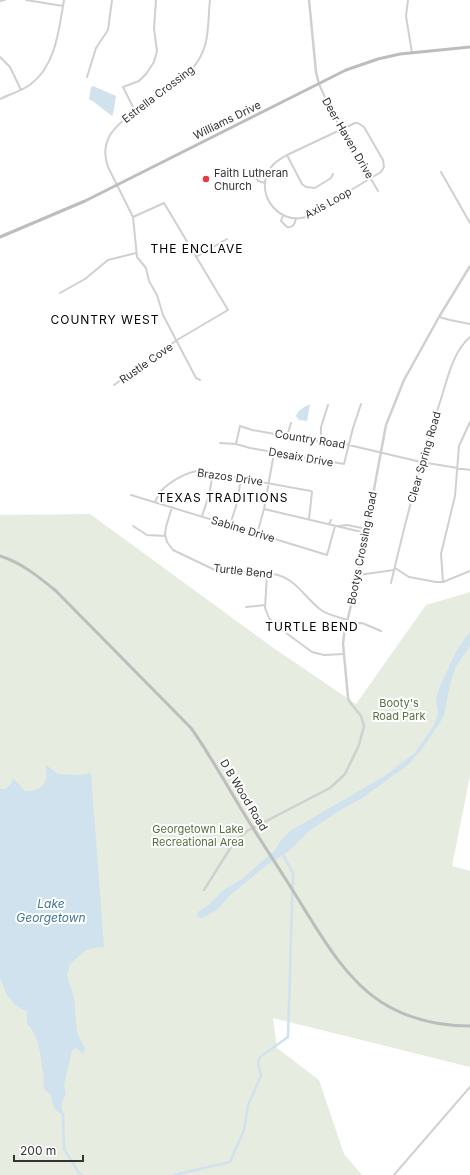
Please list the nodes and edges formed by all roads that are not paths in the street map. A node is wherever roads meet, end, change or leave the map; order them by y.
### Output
1 (5, 0) edge
2 (26, 0) edge
3 (64, 0) edge
4 (112, 0) edge
5 (156, 0) edge
6 (210, 0) edge
7 (309, 0) edge
8 (408, 0) edge
9 (0, 1) edge
10 (63, 6) junction
11 (470, 47) edge
12 (412, 52) junction
13 (0, 57) edge
14 (87, 77) dead end
15 (319, 84) junction
16 (21, 90) junction
17 (0, 99) edge
18 (135, 111) junction
19 (341, 129) junction
20 (287, 156) junction
21 (268, 171) junction
22 (442, 172) dead end
23 (333, 174) dead end
24 (371, 178) junction
25 (265, 183) junction
26 (118, 184) junction
27 (378, 191) dead end
28 (283, 215) junction
29 (133, 217) junction
30 (296, 218) junction
31 (470, 223) edge
32 (0, 237) edge
33 (227, 239) dead end
34 (136, 253) junction
35 (196, 257) junction
36 (470, 266) edge
37 (60, 293) dead end
38 (439, 317) junction
39 (470, 324) edge
40 (470, 337) edge
41 (177, 340) junction
42 (200, 380) dead end
43 (114, 385) dead end
44 (361, 404) dead end
45 (328, 405) dead end
46 (291, 422) dead end
47 (470, 422) edge
48 (288, 436) junction
49 (321, 441) junction
50 (220, 443) dead end
51 (236, 444) junction
52 (348, 445) junction
53 (381, 452) junction
54 (274, 453) junction
55 (421, 462) junction
56 (458, 468) junction
57 (470, 470) edge
58 (213, 473) junction
59 (241, 478) junction
60 (269, 483) junction
61 (131, 495) dead end
62 (155, 502) junction
63 (172, 508) junction
64 (264, 509) junction
65 (202, 517) junction
66 (309, 519) junction
67 (331, 520) dead end
68 (329, 524) junction
69 (230, 525) junction
70 (133, 526) dead end
71 (335, 526) junction
72 (339, 526) junction
73 (367, 529) junction
74 (366, 533) junction
75 (257, 534) junction
76 (165, 536) junction
77 (0, 556) edge
78 (395, 569) junction
79 (470, 571) edge
80 (267, 574) junction
81 (358, 574) junction
82 (443, 582) junction
83 (391, 583) dead end
84 (265, 605) junction
85 (246, 607) dead end
86 (348, 620) junction
87 (347, 624) junction
88 (382, 631) dead end
89 (344, 654) junction
90 (204, 890) dead end
91 (470, 1026) edge
92 (470, 1087) edge
93 (394, 1175) edge

1 - 9 street
2 - 10 street
3 - 10 street
4 - 14 street
5 - 18 street
6 - 18 street, Estrella Crossing
7 - 15 street
8 - 12 street
10 - 16 street
11 - 12 main road, Williams Drive
12 - 15 main road, Williams Drive
13 - 16 street
15 - 19 street, Deer Haven Drive
15 - 26 main road, Williams Drive
16 - 17 street
18 - 26 street, Estrella Crossing
19 - 20 street, Axis Loop
19 - 24 street, Deer Haven Drive
19 - 24 street, Axis Loop
20 - 21 street, Axis Loop
20 - 23 street
21 - 25 street
21 - 25 street, Axis Loop
22 - 31 street
24 - 27 street, Deer Haven Drive
24 - 30 street, Axis Loop
25 - 28 street
26 - 29 street
26 - 32 main road, Williams Drive
28 - 30 street, Axis Loop
28 - 30 street
29 - 34 street
29 - 35 street
33 - 35 street
34 - 37 street
34 - 41 street
35 - 41 street, Rustle Cove
36 - 38 street, Bootys Crossing Road
38 - 39 street
38 - 53 street, Bootys Crossing Road
40 - 55 street, Clear Spring Road
41 - 42 street
41 - 43 street, Rustle Cove
44 - 52 street, Desaix Drive
45 - 49 street
46 - 48 street
47 - 56 street
48 - 49 street, Country Road
48 - 51 street, Country Road
49 - 52 street, Country Road
50 - 51 street, Desaix Drive
51 - 54 street, Desaix Drive
52 - 53 street, Country Road
52 - 54 street, Desaix Drive
53 - 55 street, Country Road
53 - 73 street, Bootys Crossing Road
54 - 60 street
55 - 56 street, Country Road
55 - 78 street, Clear Spring Road
56 - 57 street, Country Road
56 - 82 street
58 - 59 street, Brazos Drive
58 - 62 street, Brazos Drive
58 - 65 street
59 - 60 street, Brazos Drive
59 - 69 street
60 - 64 street
60 - 66 street, Brazos Drive
61 - 62 street, Sabine Drive
62 - 63 street, Sabine Drive
63 - 65 street, Sabine Drive
63 - 76 street
64 - 66 street
64 - 75 street
65 - 69 street, Sabine Drive
66 - 68 street
67 - 68 street
68 - 71 street
69 - 75 street, Sabine Drive
70 - 76 street
71 - 72 street
71 - 75 street, Sabine Drive
72 - 73 street
72 - 74 street
73 - 74 street, Bootys Crossing Road
74 - 81 street, Bootys Crossing Road
76 - 80 street, Turtle Bend
77 - 91 main road, D B Wood Road
78 - 81 street
78 - 82 street
78 - 83 street, Clear Spring Road
79 - 82 street
80 - 84 street
80 - 86 street, Turtle Bend
81 - 86 street, Bootys Crossing Road
84 - 85 street
84 - 89 street
86 - 87 street, Bootys Crossing Road
87 - 88 street
87 - 89 street, Bootys Crossing Road
89 - 90 street, Bootys Crossing Road
92 - 93 street

